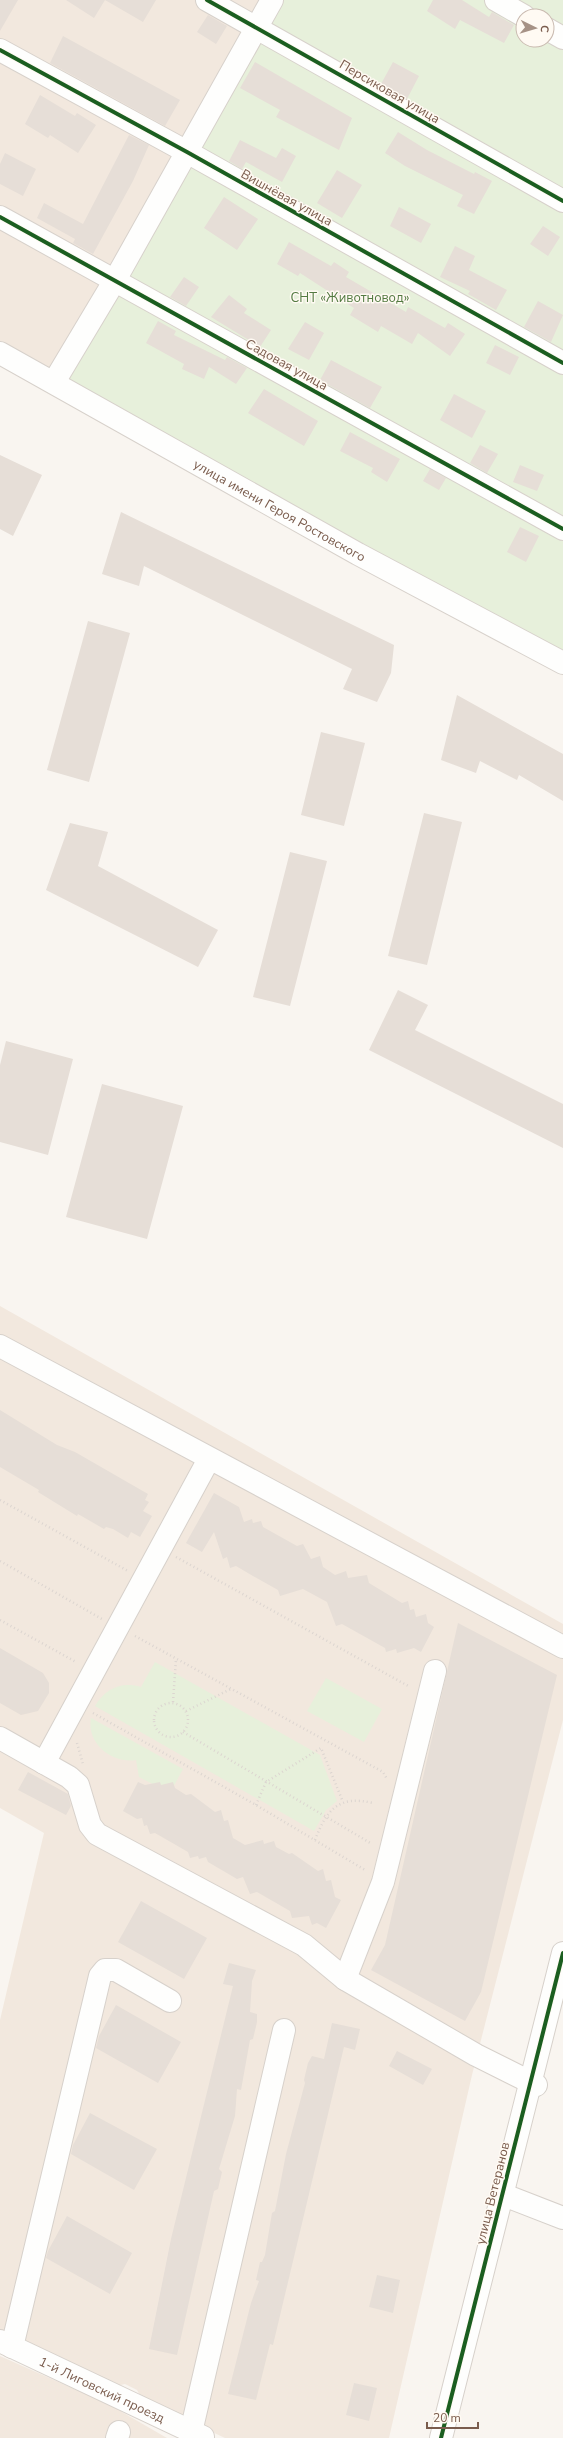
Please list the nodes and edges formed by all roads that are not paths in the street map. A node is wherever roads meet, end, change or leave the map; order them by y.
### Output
1 (207, 0) edge
2 (272, 0) edge
3 (496, 0) edge
4 (515, 11) edge
5 (257, 27) junction
6 (0, 50) edge
7 (187, 152) junction
8 (563, 201) edge
9 (0, 217) edge
10 (115, 280) junction
11 (0, 353) edge
12 (563, 363) edge
13 (54, 382) junction
14 (563, 528) edge
15 (563, 663) edge
16 (0, 1346) edge
17 (209, 1460) junction
18 (563, 1647) edge
19 (435, 1671) dead end
20 (0, 1738) edge
21 (44, 1763) junction
22 (563, 1953) edge
23 (563, 1977) edge
24 (345, 1979) junction
25 (170, 2001) dead end
26 (559, 2009) edge
27 (284, 2030) dead end
28 (533, 2084) junction
29 (509, 2197) junction
30 (563, 2218) edge
31 (6, 2344) edge
32 (198, 2435) edge
33 (441, 2438) edge
34 (449, 2438) edge

1 - 5 street, Персиковая улица
2 - 5 street
3 - 4 street
5 - 7 street
5 - 8 street, Персиковая улица
6 - 7 street, Вишнёвая улица
7 - 10 street
7 - 12 street, Вишнёвая улица
9 - 10 street, Садовая улица
10 - 13 street
10 - 14 street, Садовая улица
11 - 13 street, улица имени Героя Ростовского
13 - 15 street, улица имени Героя Ростовского
16 - 17 street
17 - 18 street
17 - 21 street
19 - 24 street
20 - 21 street
21 - 24 street
22 - 28 street, улица Ветеранов
23 - 26 street, улица Ветеранов
24 - 28 street
25 - 31 street
26 - 28 street, улица Ветеранов
27 - 32 street
28 - 29 street, улица Ветеранов
28 - 33 street, улица Ветеранов
29 - 30 street
29 - 34 street, улица Ветеранов
31 - 32 street, 1-й Лиговский проезд

